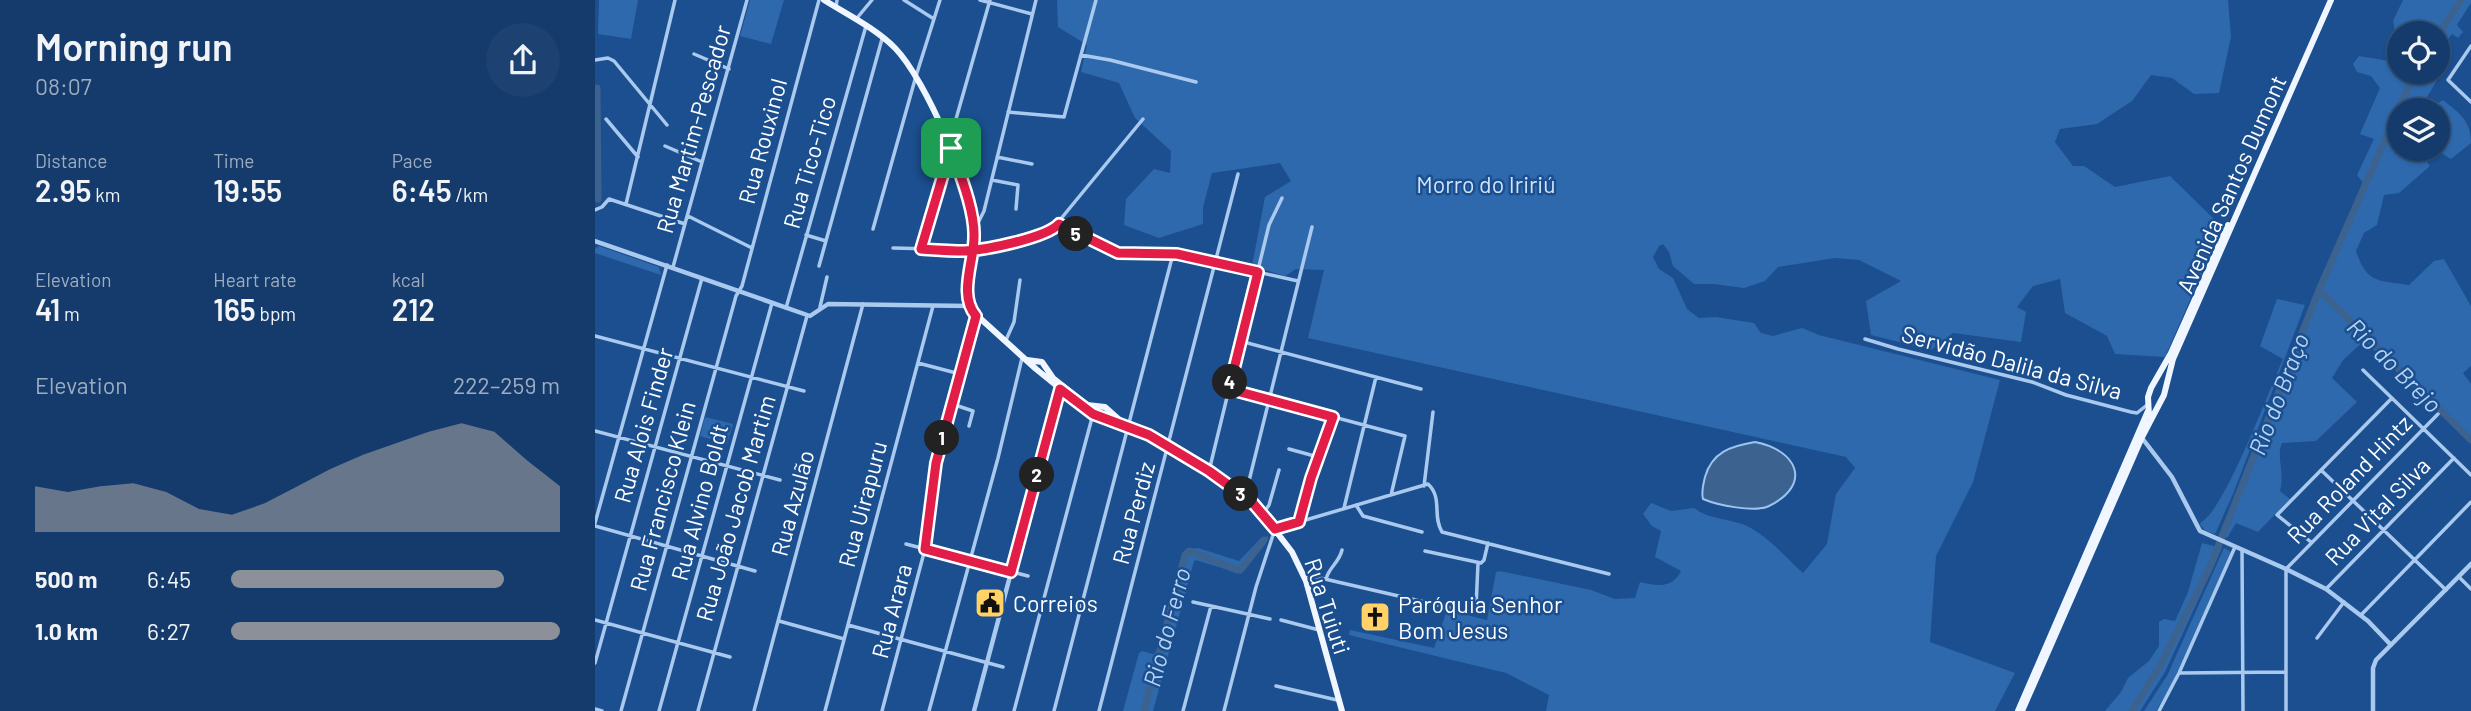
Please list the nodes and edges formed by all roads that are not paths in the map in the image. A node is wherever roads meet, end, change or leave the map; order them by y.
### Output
1 (675, 0) edge
2 (747, 0) edge
3 (819, 0) edge
4 (824, 0) edge
5 (872, 0) edge
6 (904, 0) edge
7 (940, 0) edge
8 (980, 0) edge
9 (1036, 0) edge
10 (1095, 0) edge
11 (2328, 0) edge
12 (990, 1) edge
13 (836, 4) edge
14 (1032, 14) junction
15 (856, 19) junction
16 (934, 19) junction
17 (866, 26) junction
18 (882, 37) junction
19 (2471, 46) edge
20 (694, 54) dead end
21 (1081, 55) junction
22 (595, 60) edge
23 (729, 69) junction
24 (916, 76) junction
25 (1196, 82) dead end
26 (2471, 102) edge
27 (648, 103) junction
28 (1008, 112) junction
29 (1143, 119) dead end
30 (606, 120) dead end
31 (667, 125) dead end
32 (947, 138) junction
33 (665, 146) dead end
34 (951, 148) junction
35 (638, 157) junction
36 (997, 157) junction
37 (702, 162) junction
38 (1032, 164) dead end
39 (1238, 174) dead end
40 (992, 180) junction
41 (1282, 198) dead end
42 (626, 204) junction
43 (1016, 209) dead end
44 (595, 210) edge
45 (687, 216) junction
46 (685, 224) junction
47 (1059, 224) junction
48 (1312, 228) dead end
49 (873, 229) dead end
50 (974, 229) junction
51 (806, 235) junction
52 (595, 241) edge
53 (826, 241) junction
54 (752, 248) junction
55 (893, 248) dead end
56 (921, 249) junction
57 (974, 250) junction
58 (1173, 254) junction
59 (1216, 262) junction
60 (670, 266) junction
61 (820, 266) dead end
62 (1258, 272) junction
63 (827, 277) dead end
64 (702, 278) junction
65 (1020, 280) dead end
66 (1298, 281) junction
67 (738, 291) junction
68 (772, 303) junction
69 (863, 304) junction
70 (933, 306) junction
71 (969, 306) junction
72 (820, 307) junction
73 (786, 308) junction
74 (807, 316) junction
75 (976, 316) junction
76 (595, 336) edge
77 (1865, 339) dead end
78 (1240, 341) junction
79 (1005, 342) junction
80 (643, 348) junction
81 (1281, 352) junction
82 (680, 358) junction
83 (1024, 358) junction
84 (1040, 362) junction
85 (918, 363) junction
86 (716, 368) junction
87 (1036, 369) junction
88 (2363, 370) dead end
89 (960, 374) junction
90 (751, 377) junction
91 (1376, 377) junction
92 (2156, 378) junction
93 (2167, 383) junction
94 (787, 386) junction
95 (1060, 389) junction
96 (1229, 389) junction
97 (1421, 389) dead end
98 (804, 391) dead end
99 (2392, 398) junction
100 (1269, 400) junction
101 (2148, 403) junction
102 (951, 404) junction
103 (2157, 404) junction
104 (1107, 409) junction
105 (1433, 412) dead end
106 (1093, 414) junction
107 (2438, 414) dead end
108 (1333, 417) junction
109 (1103, 419) junction
110 (1364, 425) junction
111 (969, 426) dead end
112 (1129, 427) junction
113 (2423, 429) junction
114 (595, 431) edge
115 (2142, 437) junction
116 (619, 438) junction
117 (1168, 446) junction
118 (655, 447) junction
119 (1289, 449) dead end
120 (691, 457) junction
121 (1318, 457) junction
122 (2454, 458) junction
123 (727, 466) junction
124 (1279, 470) dead end
125 (2321, 470) junction
126 (1209, 471) junction
127 (2471, 474) edge
128 (763, 476) junction
129 (780, 481) dead end
130 (1424, 485) junction
131 (1391, 495) junction
132 (1245, 497) junction
133 (2353, 500) junction
134 (2471, 502) edge
135 (1356, 505) junction
136 (1343, 509) junction
137 (1263, 514) junction
138 (1299, 522) junction
139 (595, 525) edge
140 (1275, 529) junction
141 (2384, 530) junction
142 (1422, 532) dead end
143 (630, 536) junction
144 (2311, 542) junction
145 (1488, 543) junction
146 (906, 544) dead end
147 (666, 546) junction
148 (2235, 547) junction
149 (925, 549) junction
150 (1342, 550) dead end
151 (2242, 550) junction
152 (1425, 551) dead end
153 (702, 556) junction
154 (2415, 560) junction
155 (970, 561) junction
156 (1478, 563) junction
157 (2471, 564) edge
158 (738, 566) junction
159 (2286, 569) junction
160 (755, 570) dead end
161 (1011, 572) junction
162 (1303, 574) junction
163 (1609, 574) dead end
164 (1028, 576) dead end
165 (2459, 577) junction
166 (1326, 579) junction
167 (2326, 589) junction
168 (2471, 589) edge
169 (2446, 590) junction
170 (1193, 602) dead end
171 (2344, 602) junction
172 (1211, 606) junction
173 (1476, 608) dead end
174 (1455, 609) dead end
175 (1249, 614) junction
176 (2361, 615) junction
177 (1270, 619) dead end
178 (595, 620) edge
179 (778, 620) junction
180 (1281, 620) dead end
181 (606, 623) junction
182 (848, 625) junction
183 (1319, 630) junction
184 (642, 633) junction
185 (2317, 638) dead end
186 (844, 639) junction
187 (901, 639) junction
188 (678, 643) junction
189 (2391, 645) junction
190 (946, 651) junction
191 (713, 652) junction
192 (730, 657) dead end
193 (987, 662) junction
194 (595, 663) edge
195 (1003, 667) dead end
196 (2286, 671) junction
197 (2243, 672) junction
198 (2179, 673) junction
199 (1276, 686) dead end
200 (1339, 701) junction
201 (595, 709) edge
202 (602, 711) edge
203 (621, 711) edge
204 (659, 711) edge
205 (698, 711) edge
206 (754, 711) edge
207 (825, 711) edge
208 (882, 711) edge
209 (929, 711) edge
210 (974, 711) edge
211 (1014, 711) edge
212 (1054, 711) edge
213 (1099, 711) edge
214 (1183, 711) edge
215 (1224, 711) edge
216 (1342, 711) edge
217 (2020, 711) edge
218 (2159, 711) edge
219 (2243, 711) edge
220 (2286, 711) edge
221 (2373, 711) edge

1 - 27 street
2 - 23 street, Rua Martim-Pescador
3 - 54 street, Rua Rouxinol
4 - 13 main road
5 - 15 street
6 - 16 street
7 - 16 street
8 - 12 street
9 - 14 street
10 - 21 street
11 - 92 main road, Avenida Santos Dumont
11 - 93 main road, Avenida Santos Dumont
12 - 14 street
12 - 32 street
13 - 15 main road
14 - 28 street
15 - 17 main road
16 - 24 street
17 - 18 main road
17 - 51 street, Rua Tico-Tico
18 - 24 main road
18 - 53 street
19 - 26 street
20 - 23 street
21 - 25 street
21 - 28 street
22 - 27 street
23 - 37 street, Rua Martim-Pescador
24 - 32 main road
24 - 49 street
27 - 31 street
27 - 35 street
28 - 36 street
29 - 47 street
30 - 35 street
32 - 34 main road
33 - 37 street
34 - 50 main road
34 - 56 street
35 - 42 street
36 - 38 street
36 - 40 street
37 - 45 street, Rua Martim-Pescador
39 - 59 street, Rua Perdiz
40 - 43 street
40 - 50 street
41 - 62 street
42 - 44 street
42 - 46 street
45 - 46 street, Rua Martim-Pescador
45 - 54 street
46 - 60 street, Rua Martim-Pescador
47 - 57 street
47 - 58 street
48 - 66 street
50 - 57 main road
51 - 53 street
51 - 73 street, Rua Tico-Tico
52 - 60 street
53 - 61 street
54 - 67 street, Rua Rouxinol
55 - 56 street
56 - 57 street
57 - 71 main road
58 - 59 street
58 - 112 street
59 - 62 street
59 - 117 street, Rua Perdiz
60 - 64 street
60 - 80 street, Rua Martim-Pescador
62 - 66 street
62 - 78 street
63 - 72 street
64 - 67 street
64 - 82 street, Rua Alois Finder
65 - 79 street
66 - 81 street
67 - 68 street
67 - 86 street, Rua Francisco Klein
68 - 73 street
68 - 90 street, Rua Alvino Boldt
69 - 70 street
69 - 72 street
69 - 179 street, Rua Azulão
70 - 71 street
70 - 85 street, Rua Uirapuru
71 - 75 main road, Rua Tuiuti
72 - 74 street
73 - 74 street
74 - 94 street, Rua João Jacob Martim
75 - 79 main road, Rua Tuiuti
75 - 89 street, Rua Arara
76 - 80 street
77 - 101 street, Servidão Dalila da Silva
78 - 81 street
78 - 96 street
79 - 83 main road, Rua Tuiuti
80 - 82 street
80 - 116 street, Rua Martim-Pescador
81 - 91 street
81 - 100 street
82 - 86 street
82 - 118 street, Rua Alois Finder
83 - 84 main road
83 - 87 main road, Rua Tuiuti
83 - 155 street
84 - 87 main road
84 - 104 main road, Rua Tuiuti
85 - 89 street
85 - 182 street, Rua Uirapuru
86 - 90 street
86 - 120 street, Rua Francisco Klein
87 - 95 main road, Rua Tuiuti
88 - 99 street
89 - 102 street, Rua Arara
90 - 94 street
90 - 123 street, Rua Alvino Boldt
91 - 97 street
91 - 110 street
92 - 93 main road
92 - 101 main road, Avenida Santos Dumont
93 - 103 main road, Avenida Santos Dumont
94 - 98 street
94 - 128 street, Rua João Jacob Martim
95 - 106 main road, Rua Tuiuti
95 - 161 street
96 - 100 street
96 - 126 street
99 - 113 street
99 - 125 street
100 - 108 street
100 - 132 street
101 - 103 main road
101 - 115 main road
101 - 217 main road
102 - 111 street
102 - 149 street, Rua Arara
103 - 115 main road
104 - 109 main road
104 - 112 main road, Rua Tuiuti
105 - 130 street
106 - 109 main road, Rua Tuiuti
106 - 211 street
107 - 113 street, Rua Roland Hintz
108 - 110 street
108 - 121 street
109 - 112 main road, Rua Tuiuti
110 - 131 street
110 - 136 street
112 - 117 main road, Rua Tuiuti
112 - 212 street
113 - 122 street
113 - 133 street, Rua Roland Hintz
114 - 116 street
115 - 148 street
115 - 217 main road
116 - 118 street
116 - 139 street, Rua Martim-Pescador
117 - 126 main road, Rua Tuiuti
117 - 213 street, Rua Perdiz
118 - 120 street
118 - 143 street, Rua Alois Finder
119 - 121 street
120 - 123 street
120 - 147 street, Rua Francisco Klein
121 - 138 street
122 - 127 street
122 - 141 street, Rua Vital Silva
123 - 128 street
123 - 153 street, Rua Alvino Boldt
124 - 137 street
125 - 133 street
125 - 144 street
126 - 132 main road, Rua Tuiuti
128 - 129 street
128 - 158 street, Rua João Jacob Martim
130 - 131 street
130 - 145 street
131 - 135 street
132 - 137 main road, Rua Tuiuti
133 - 141 street
133 - 144 street, Rua Roland Hintz
134 - 154 street
135 - 136 street
135 - 142 street
136 - 138 street
137 - 140 main road, Rua Tuiuti
138 - 140 street
139 - 143 street
140 - 162 main road, Rua Tuiuti
140 - 175 street
141 - 154 street
141 - 167 street, Rua Vital Silva
143 - 147 street
143 - 181 street, Rua Alois Finder
144 - 159 street, Rua Roland Hintz
145 - 156 street
145 - 163 street
146 - 149 street
147 - 153 street
147 - 184 street, Rua Francisco Klein
148 - 151 street
148 - 198 street
149 - 155 street
149 - 187 street, Rua Arara
150 - 166 street
151 - 159 street
151 - 197 street
152 - 156 street
153 - 158 street
153 - 188 street, Rua Alvino Boldt
154 - 169 street
154 - 176 street
155 - 161 street
155 - 190 street
156 - 173 street
157 - 165 street
158 - 160 street
158 - 191 street, Rua João Jacob Martim
159 - 167 street
159 - 196 street
161 - 164 street
161 - 193 street
162 - 166 street
162 - 183 main road, Rua Tuiuti
165 - 168 street
165 - 169 street
166 - 174 street
167 - 171 street
169 - 189 street
170 - 172 street
171 - 176 street
171 - 185 street
172 - 175 street
172 - 214 street
175 - 177 street
175 - 215 street
176 - 189 street
178 - 181 street
179 - 186 street
179 - 206 street, Rua Azulão
180 - 183 street
181 - 184 street
181 - 194 street, Rua Alois Finder
182 - 186 street, Rua Uirapuru
182 - 187 street
183 - 200 main road, Rua Tuiuti
184 - 188 street
184 - 203 street, Rua Francisco Klein
186 - 207 street, Rua Uirapuru
187 - 190 street
187 - 208 street, Rua Arara
188 - 191 street
188 - 204 street, Rua Alvino Boldt
189 - 221 street
190 - 193 street
190 - 209 street
191 - 192 street
191 - 205 street, Rua João Jacob Martim
193 - 195 street
193 - 210 street
196 - 197 street
196 - 220 street
197 - 198 street
197 - 219 street
198 - 218 street
199 - 200 street
200 - 216 main road, Rua Tuiuti
201 - 202 street

